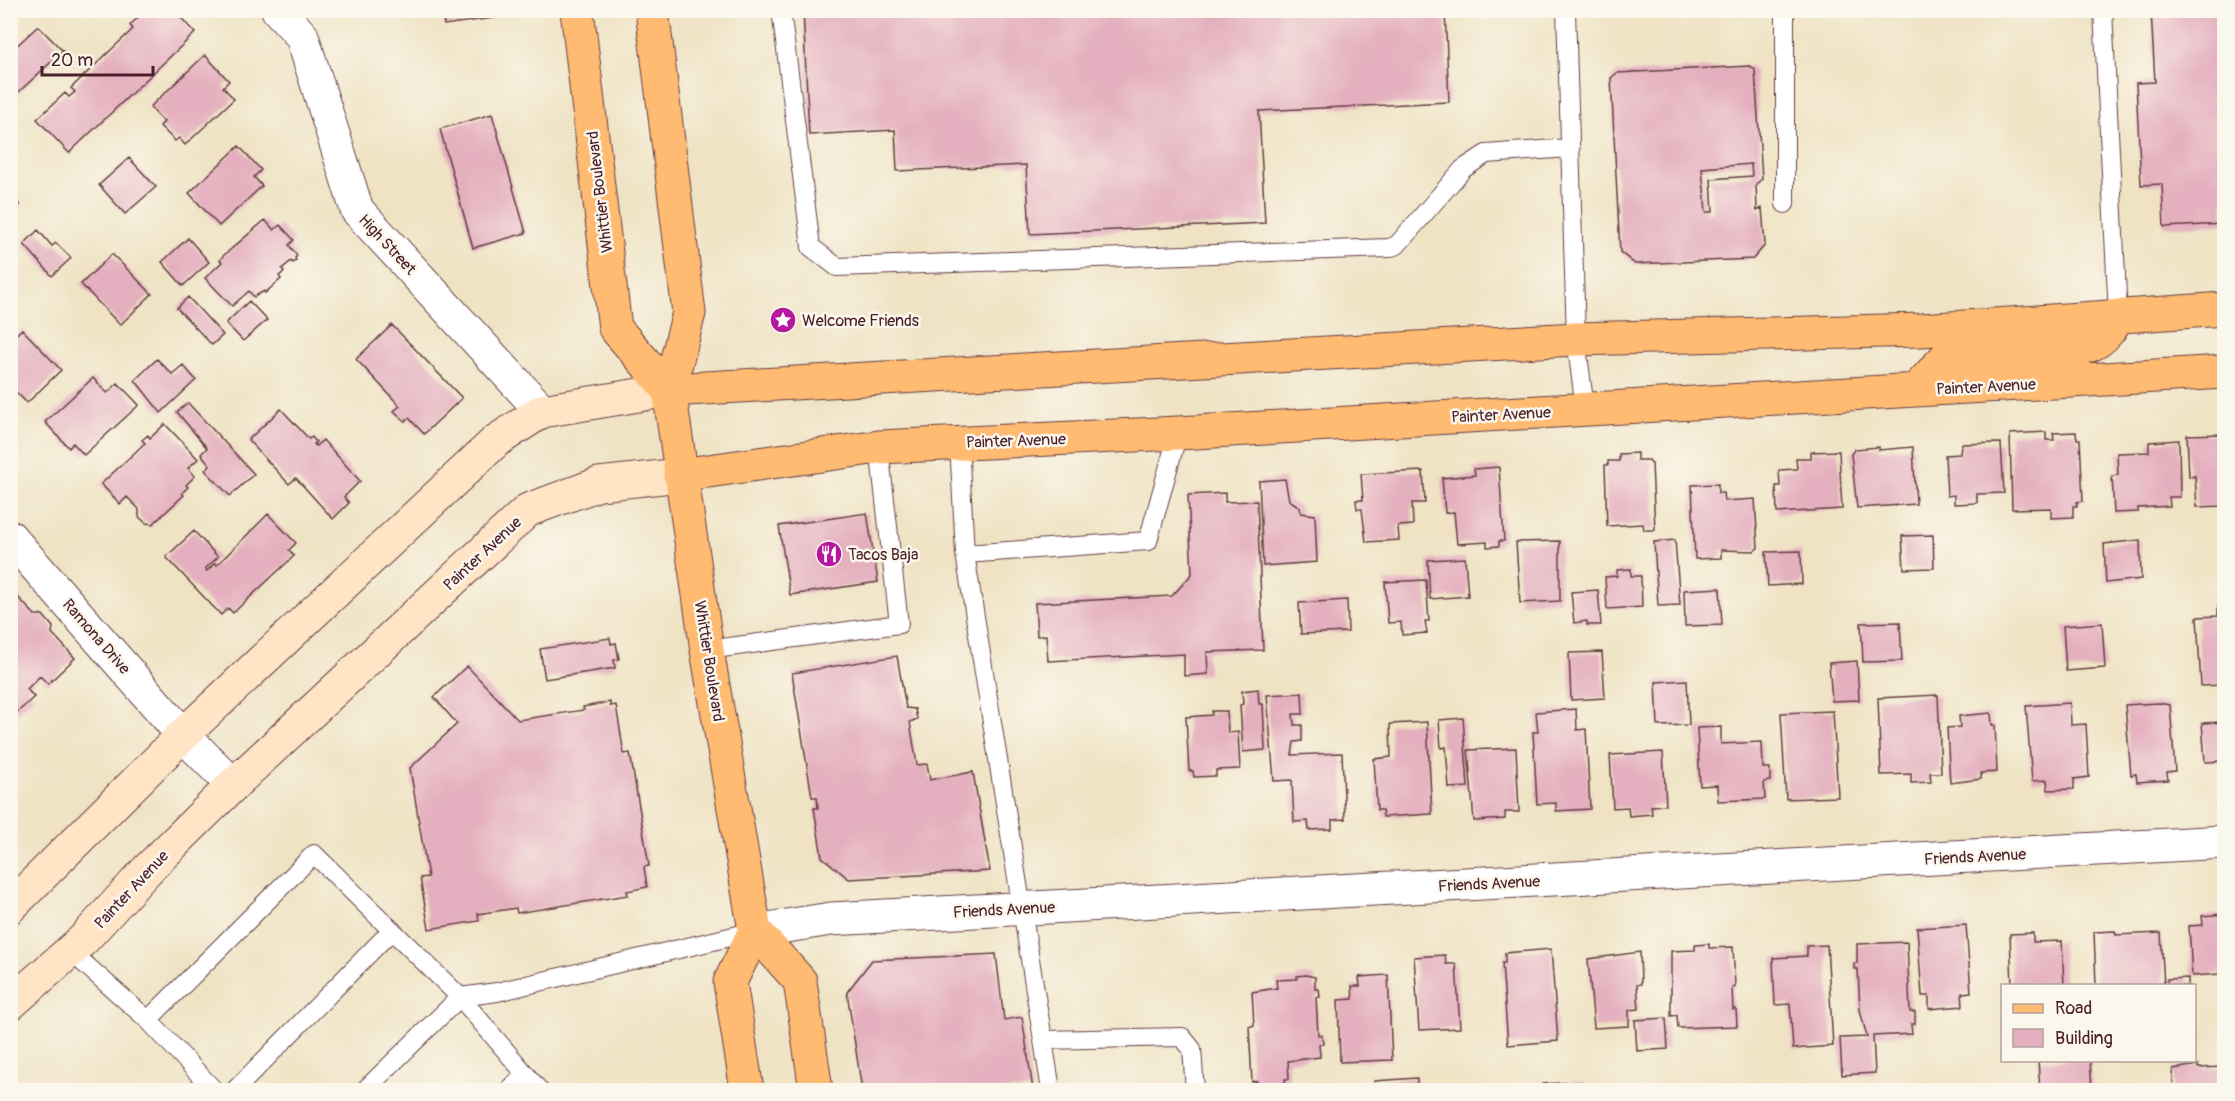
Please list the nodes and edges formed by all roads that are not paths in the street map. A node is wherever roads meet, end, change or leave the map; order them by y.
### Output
1 (278, 10) edge
2 (577, 10) edge
3 (652, 10) edge
4 (782, 10) edge
5 (1566, 10) edge
6 (1785, 10) edge
7 (2103, 10) edge
8 (1570, 148) junction
9 (1785, 204) dead end
10 (2224, 309) edge
11 (2118, 316) junction
12 (1576, 339) junction
13 (2224, 372) edge
14 (669, 390) junction
15 (1916, 390) junction
16 (1585, 410) junction
17 (542, 411) junction
18 (1178, 433) junction
19 (958, 442) junction
20 (879, 447) junction
21 (680, 475) junction
22 (10, 537) edge
23 (965, 554) junction
24 (707, 650) junction
25 (183, 735) junction
26 (233, 785) junction
27 (2224, 842) edge
28 (10, 907) edge
29 (1023, 908) junction
30 (392, 930) junction
31 (755, 931) junction
32 (70, 951) junction
33 (460, 997) junction
34 (10, 1004) edge
35 (148, 1020) junction
36 (1043, 1040) junction
37 (525, 1074) junction
38 (214, 1090) edge
39 (235, 1090) edge
40 (364, 1090) edge
41 (509, 1090) edge
42 (539, 1090) edge
43 (747, 1090) edge
44 (816, 1090) edge
45 (1051, 1090) edge
46 (1195, 1090) edge

1 - 17 street, High Street
2 - 14 main road, Whittier Boulevard
3 - 14 main road, Whittier Boulevard
4 - 8 lane
5 - 8 lane
6 - 9 lane
7 - 11 lane
8 - 12 lane
10 - 11 main road
11 - 12 main road
11 - 15 main road
12 - 14 main road
12 - 16 lane
13 - 15 main road, Painter Avenue
14 - 17 main road
14 - 21 main road, Whittier Boulevard
15 - 16 main road, Painter Avenue
16 - 18 main road, Painter Avenue
17 - 25 main road
18 - 19 main road, Painter Avenue
18 - 23 lane
19 - 20 main road, Painter Avenue
19 - 23 lane
20 - 21 main road, Painter Avenue
20 - 24 lane
21 - 24 main road, Whittier Boulevard
21 - 26 main road, Painter Avenue
22 - 25 street, Ramona Drive
23 - 29 lane
24 - 31 main road, Whittier Boulevard
25 - 26 street, Ramona Drive
25 - 28 main road
26 - 32 main road, Painter Avenue
27 - 29 street, Friends Avenue
29 - 31 street, Friends Avenue
29 - 36 lane
30 - 33 lane
30 - 35 lane
30 - 39 lane
31 - 33 lane
31 - 43 main road
31 - 44 main road
32 - 34 main road, Painter Avenue
32 - 35 lane
33 - 37 lane
33 - 40 lane
35 - 38 lane
36 - 45 lane
36 - 46 lane
37 - 41 lane
37 - 42 lane

